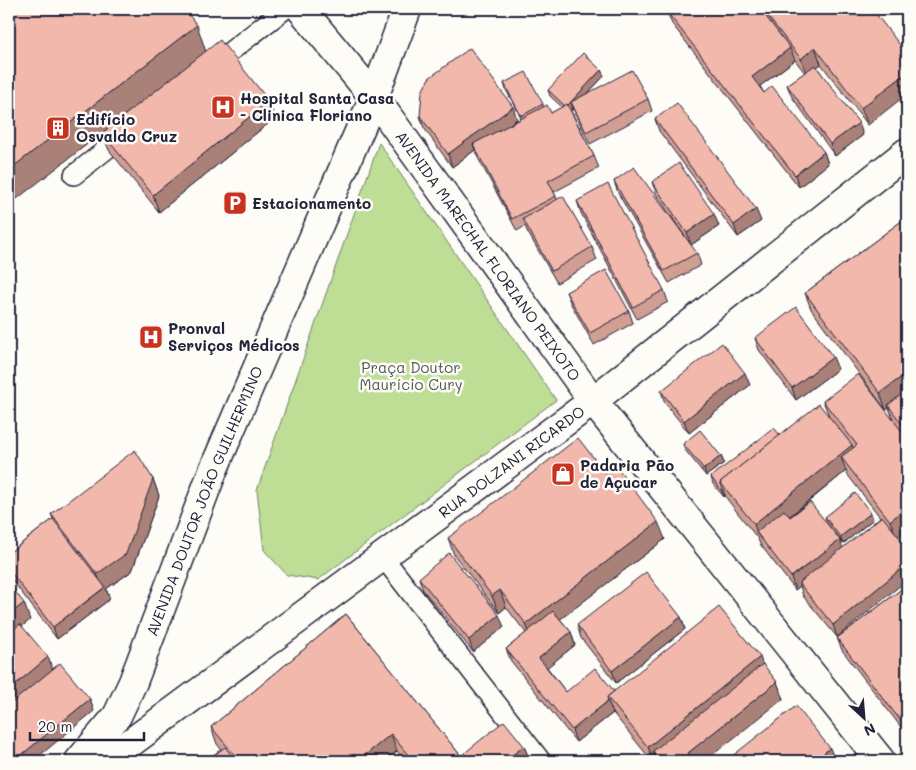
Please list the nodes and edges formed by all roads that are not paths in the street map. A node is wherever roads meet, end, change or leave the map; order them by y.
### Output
1 (285, 9) edge
2 (302, 9) edge
3 (407, 9) edge
4 (199, 76) edge
5 (374, 97) junction
6 (144, 119) edge
7 (907, 152) edge
8 (74, 174) dead end
9 (593, 401) junction
10 (383, 557) junction
11 (80, 761) edge
12 (106, 761) edge
13 (541, 761) edge
14 (881, 761) edge

1 - 4 lane
2 - 5 street, AVENIDA MARECHAL FLORIANO PEIXOTO
3 - 5 street, AVENIDA DOUTOR JOÃO GUILHERMINO
5 - 9 street, AVENIDA MARECHAL FLORIANO PEIXOTO
5 - 11 street, AVENIDA DOUTOR JOÃO GUILHERMINO
6 - 8 lane
7 - 9 street, RUA DOLZANI RICARDO
9 - 10 street, RUA DOLZANI RICARDO
9 - 14 street, AVENIDA MARECHAL FLORIANO PEIXOTO
10 - 12 street, RUA DOLZANI RICARDO
10 - 13 lane

